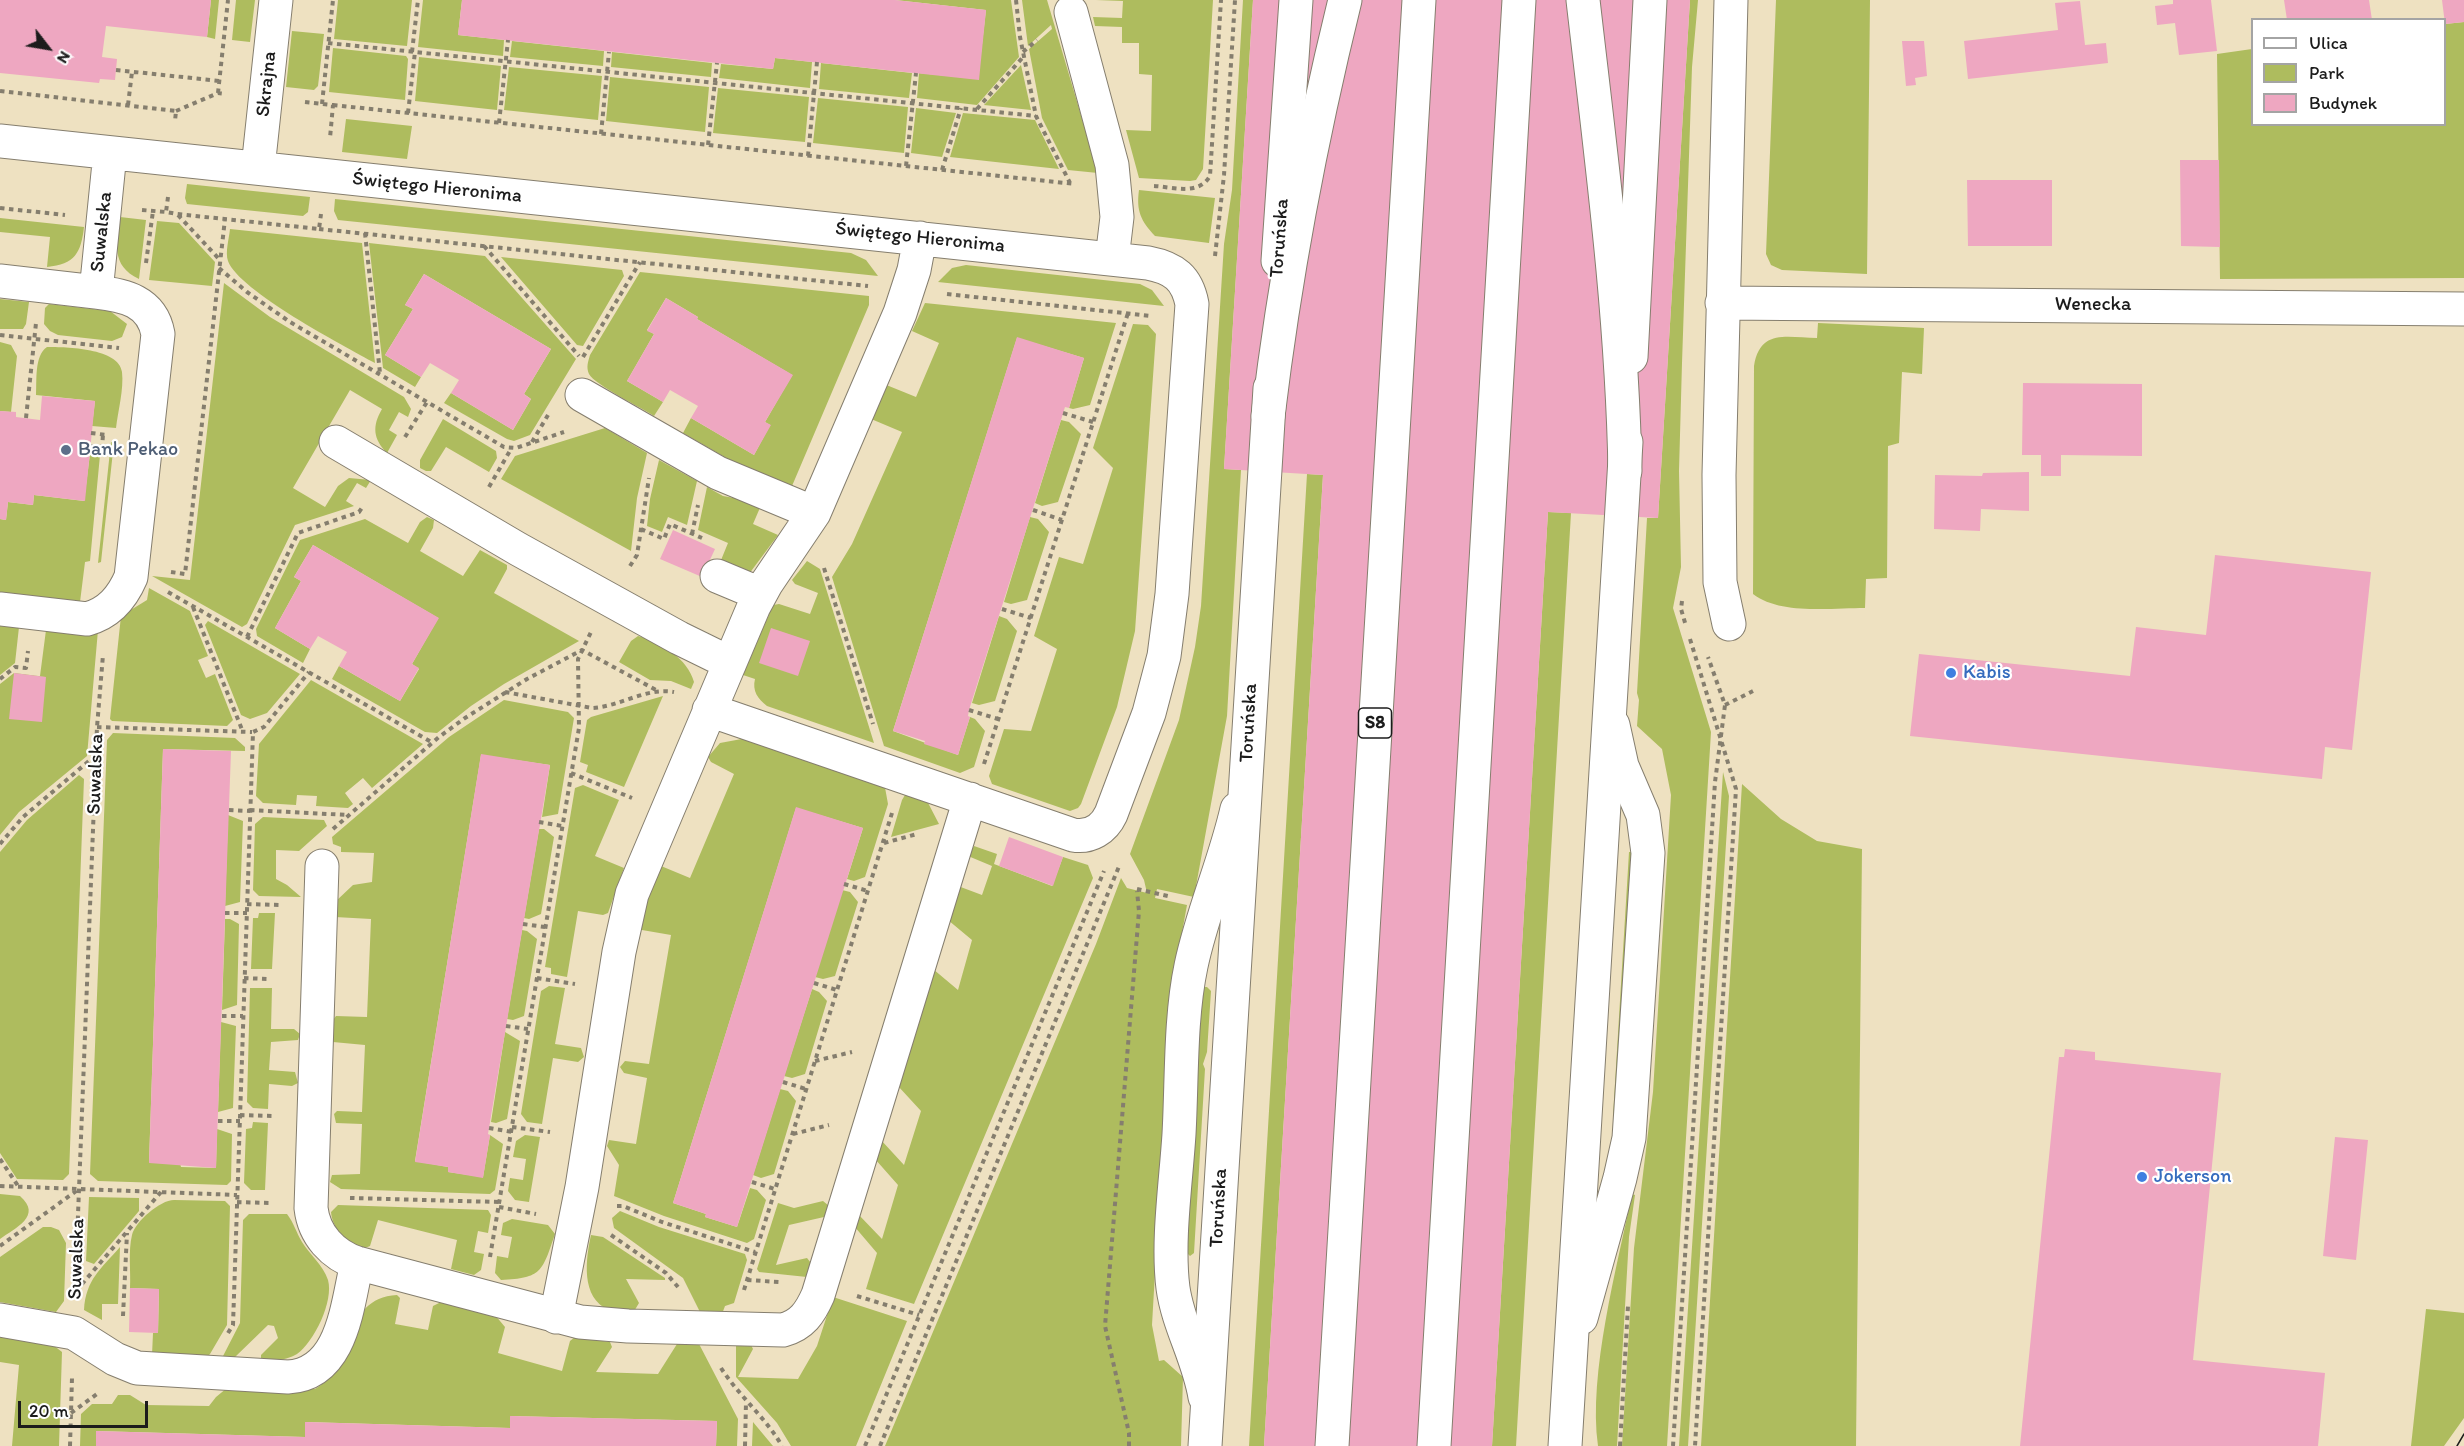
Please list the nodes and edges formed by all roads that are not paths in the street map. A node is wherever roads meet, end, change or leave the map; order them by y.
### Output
1 (276, 0) edge
2 (1296, 0) edge
3 (1345, 0) edge
4 (1419, 0) edge
5 (1519, 0) edge
6 (1583, 0) edge
7 (1650, 0) edge
8 (1731, 0) edge
9 (1071, 12) dead end
10 (0, 141) edge
11 (110, 153) junction
12 (258, 168) junction
13 (920, 238) junction
14 (1112, 259) junction
15 (0, 281) edge
16 (96, 292) junction
17 (1722, 303) junction
18 (2464, 309) edge
19 (582, 395) dead end
20 (1268, 416) junction
21 (336, 442) dead end
22 (1624, 471) junction
23 (814, 513) junction
24 (717, 576) road end
25 (760, 594) junction
26 (0, 609) edge
27 (1729, 624) dead end
28 (730, 663) junction
29 (1611, 691) junction
30 (710, 709) junction
31 (1247, 755) junction
32 (975, 786) junction
33 (322, 866) road end
34 (357, 1263) junction
35 (556, 1317) junction
36 (0, 1320) edge
37 (1567, 1399) junction
38 (1206, 1433) edge
39 (1332, 1446) edge
40 (1434, 1446) edge
41 (1565, 1446) edge

1 - 12 main road, Skrajna
2 - 20 main road, Toruńska
3 - 20 main road
4 - 39 main road, S8
5 - 40 main road
6 - 22 main road
7 - 22 main road
8 - 17 main road
9 - 14 main road
10 - 11 main road, Świętego Hieronima
11 - 12 main road, Świętego Hieronima
11 - 16 main road, Suwalska
12 - 13 main road, Świętego Hieronima
13 - 14 main road, Świętego Hieronima
13 - 23 main road
14 - 32 main road, Świętego Hieronima
15 - 16 main road
16 - 26 main road, Suwalska
17 - 18 main road, Wenecka
17 - 27 main road
19 - 23 main road
20 - 31 main road, Toruńska
21 - 28 main road
22 - 29 main road
23 - 25 main road
24 - 25 main road
25 - 28 main road
28 - 30 main road
29 - 37 main road
29 - 37 main road
30 - 32 main road, Świętego Hieronima
30 - 35 main road
31 - 38 main road, Toruńska
31 - 38 main road
32 - 35 main road
33 - 34 main road
34 - 35 main road
34 - 36 main road
37 - 41 main road

